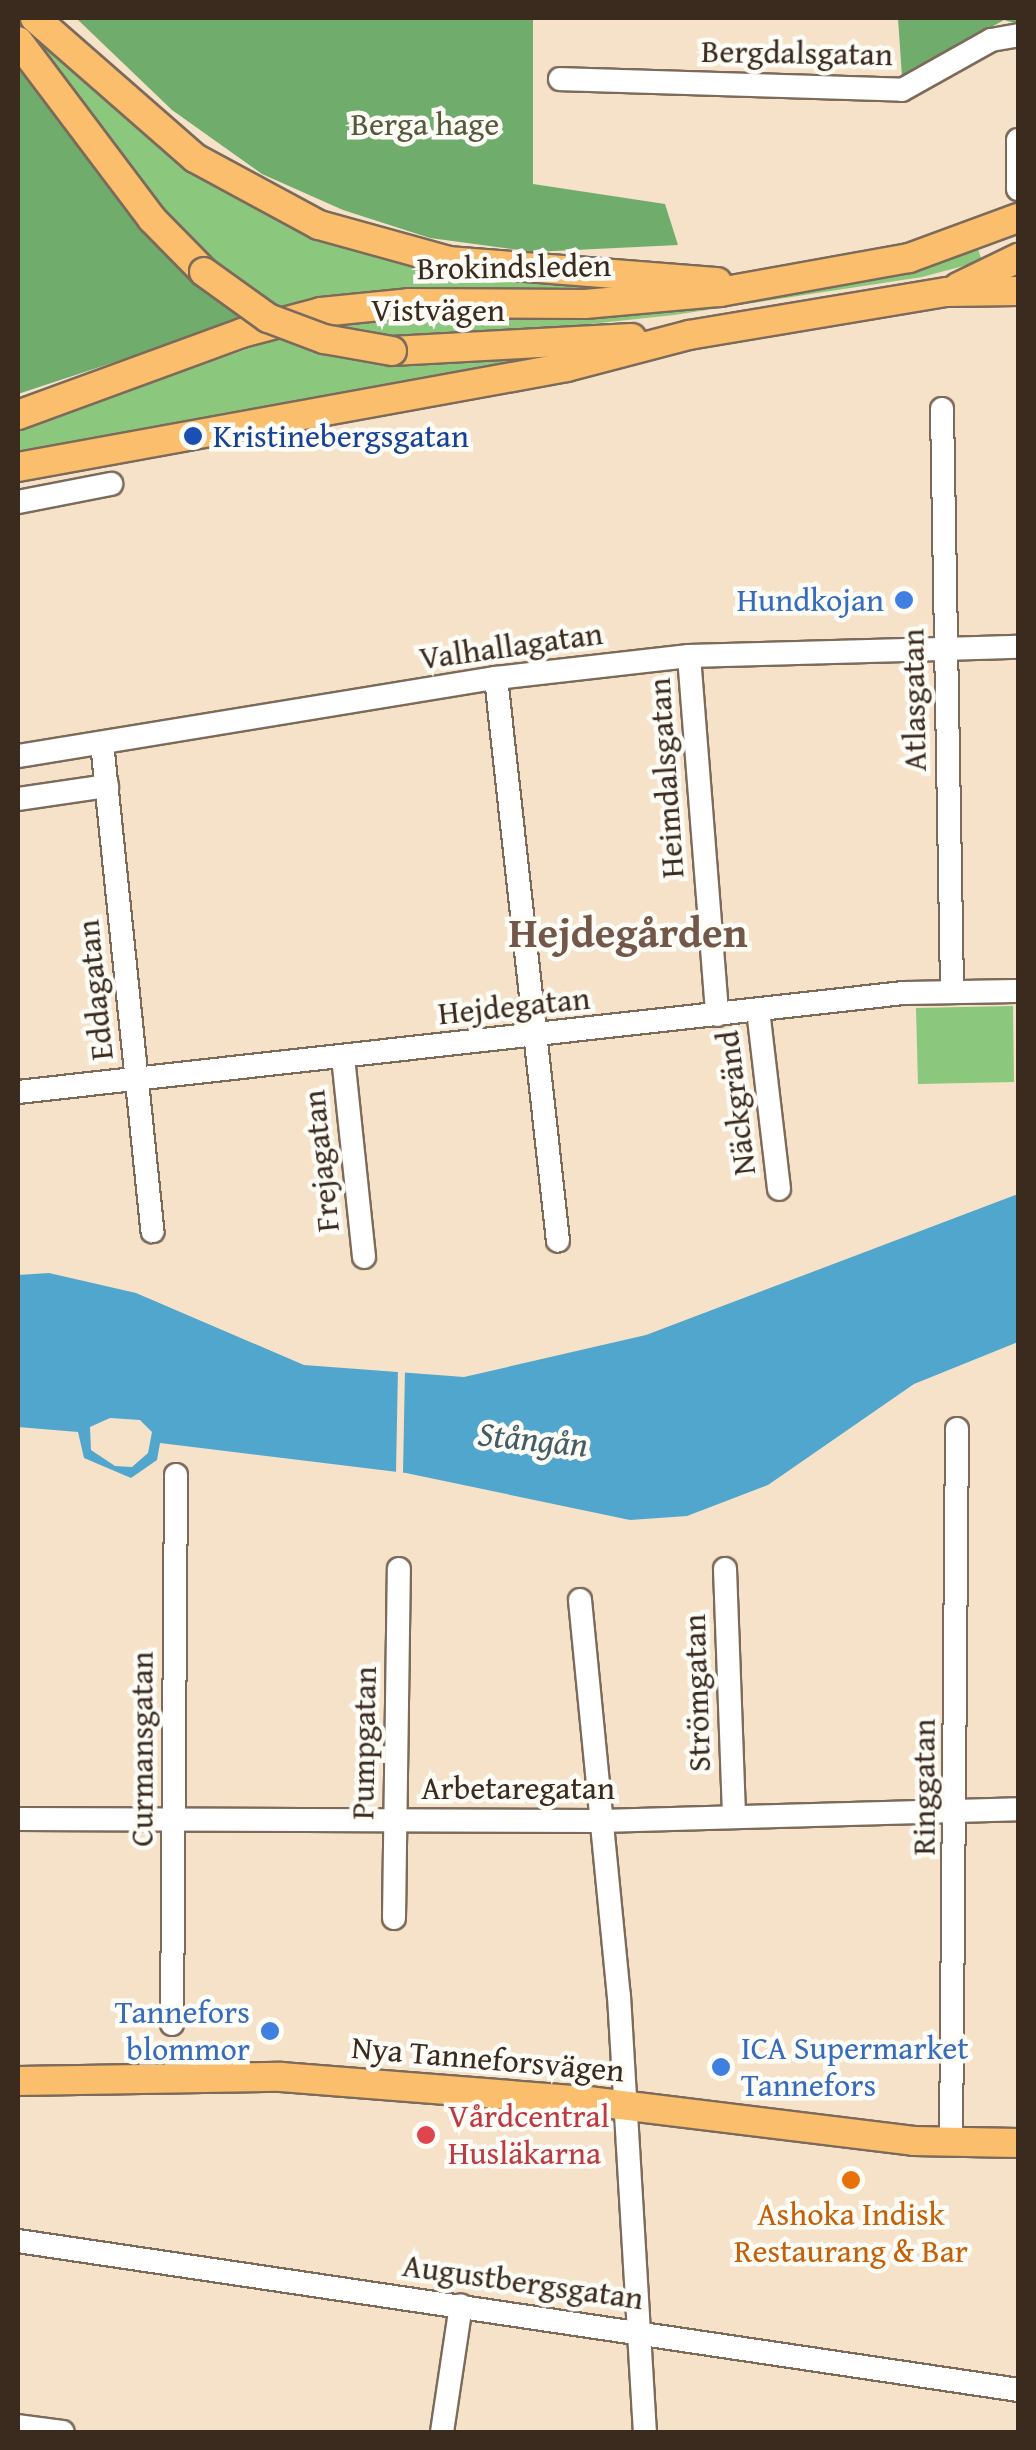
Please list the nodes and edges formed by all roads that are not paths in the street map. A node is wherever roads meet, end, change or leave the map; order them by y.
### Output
1 (35, 18) edge
2 (1018, 35) edge
3 (18, 41) edge
4 (560, 79) dead end
5 (1018, 140) edge
6 (1018, 189) edge
7 (1018, 218) edge
8 (1018, 258) edge
9 (750, 287) junction
10 (1018, 291) edge
11 (947, 292) junction
12 (688, 335) junction
13 (942, 409) dead end
14 (18, 415) edge
15 (18, 467) edge
16 (111, 484) dead end
17 (18, 502) edge
18 (1018, 647) edge
19 (946, 648) junction
20 (689, 656) junction
21 (496, 678) junction
22 (102, 743) junction
23 (18, 756) edge
24 (107, 786) junction
25 (18, 799) edge
26 (952, 990) junction
27 (1018, 991) edge
28 (758, 1010) junction
29 (717, 1015) junction
30 (536, 1036) junction
31 (343, 1057) junction
32 (136, 1079) junction
33 (18, 1092) edge
34 (779, 1189) dead end
35 (152, 1232) dead end
36 (558, 1241) dead end
37 (364, 1257) dead end
38 (957, 1429) dead end
39 (176, 1475) dead end
40 (398, 1569) dead end
41 (725, 1569) dead end
42 (580, 1600) dead end
43 (1018, 1809) edge
44 (956, 1812) junction
45 (734, 1816) junction
46 (18, 1819) edge
47 (174, 1819) junction
48 (396, 1821) junction
49 (601, 1821) junction
50 (394, 1918) dead end
51 (172, 2024) dead end
52 (18, 2081) edge
53 (622, 2105) junction
54 (951, 2144) junction
55 (1018, 2144) edge
56 (1018, 2161) edge
57 (18, 2241) edge
58 (460, 2305) junction
59 (638, 2331) junction
60 (1018, 2390) edge
61 (18, 2426) edge
62 (63, 2432) edge
63 (442, 2432) edge
64 (645, 2432) edge

1 - 9 main road, Vistvägen
2 - 4 street, Bergdalsgatan
3 - 12 main road, Vistvägen, bridge
5 - 6 street
7 - 9 main road, Brokindsleden
8 - 11 main road
9 - 14 main road, Brokindsleden
10 - 11 main road
11 - 12 main road
12 - 15 main road
13 - 19 street, Atlasgatan
16 - 17 street
18 - 19 street, Valhallagatan
19 - 20 street, Valhallagatan
19 - 26 street, Atlasgatan
20 - 21 street, Valhallagatan
20 - 29 street, Heimdalsgatan
21 - 22 street, Valhallagatan
21 - 30 street
22 - 23 street, Valhallagatan
22 - 24 street, Eddagatan
24 - 25 street
24 - 32 street, Eddagatan
26 - 27 street, Hejdegatan
26 - 28 street, Hejdegatan
28 - 29 street, Hejdegatan
28 - 34 street, Näckgränd
29 - 30 street, Hejdegatan
30 - 31 street, Hejdegatan
30 - 36 street
31 - 32 street, Hejdegatan
31 - 37 street, Frejagatan
32 - 33 street, Hejdegatan
32 - 35 street, Eddagatan
38 - 44 street, Ringgatan
39 - 47 street, Curmansgatan
40 - 48 street, Pumpgatan
41 - 45 street, Strömgatan
42 - 49 street
43 - 44 street, Arbetaregatan
44 - 45 street, Arbetaregatan
44 - 54 street, Ringgatan
45 - 49 street, Arbetaregatan
46 - 47 street, Arbetaregatan
47 - 48 street, Arbetaregatan
47 - 51 street, Curmansgatan
48 - 49 street, Arbetaregatan
48 - 50 street, Pumpgatan
49 - 53 street
52 - 53 main road, Nya Tanneforsvägen
53 - 54 main road, Nya Tanneforsvägen
53 - 59 street
54 - 55 main road, Nya Tanneforsvägen
54 - 56 main road, Nya Tanneforsvägen
57 - 58 street, Augustbergsgatan
58 - 59 street, Augustbergsgatan
58 - 63 street
59 - 60 street, Augustbergsgatan
59 - 64 street
61 - 62 street

